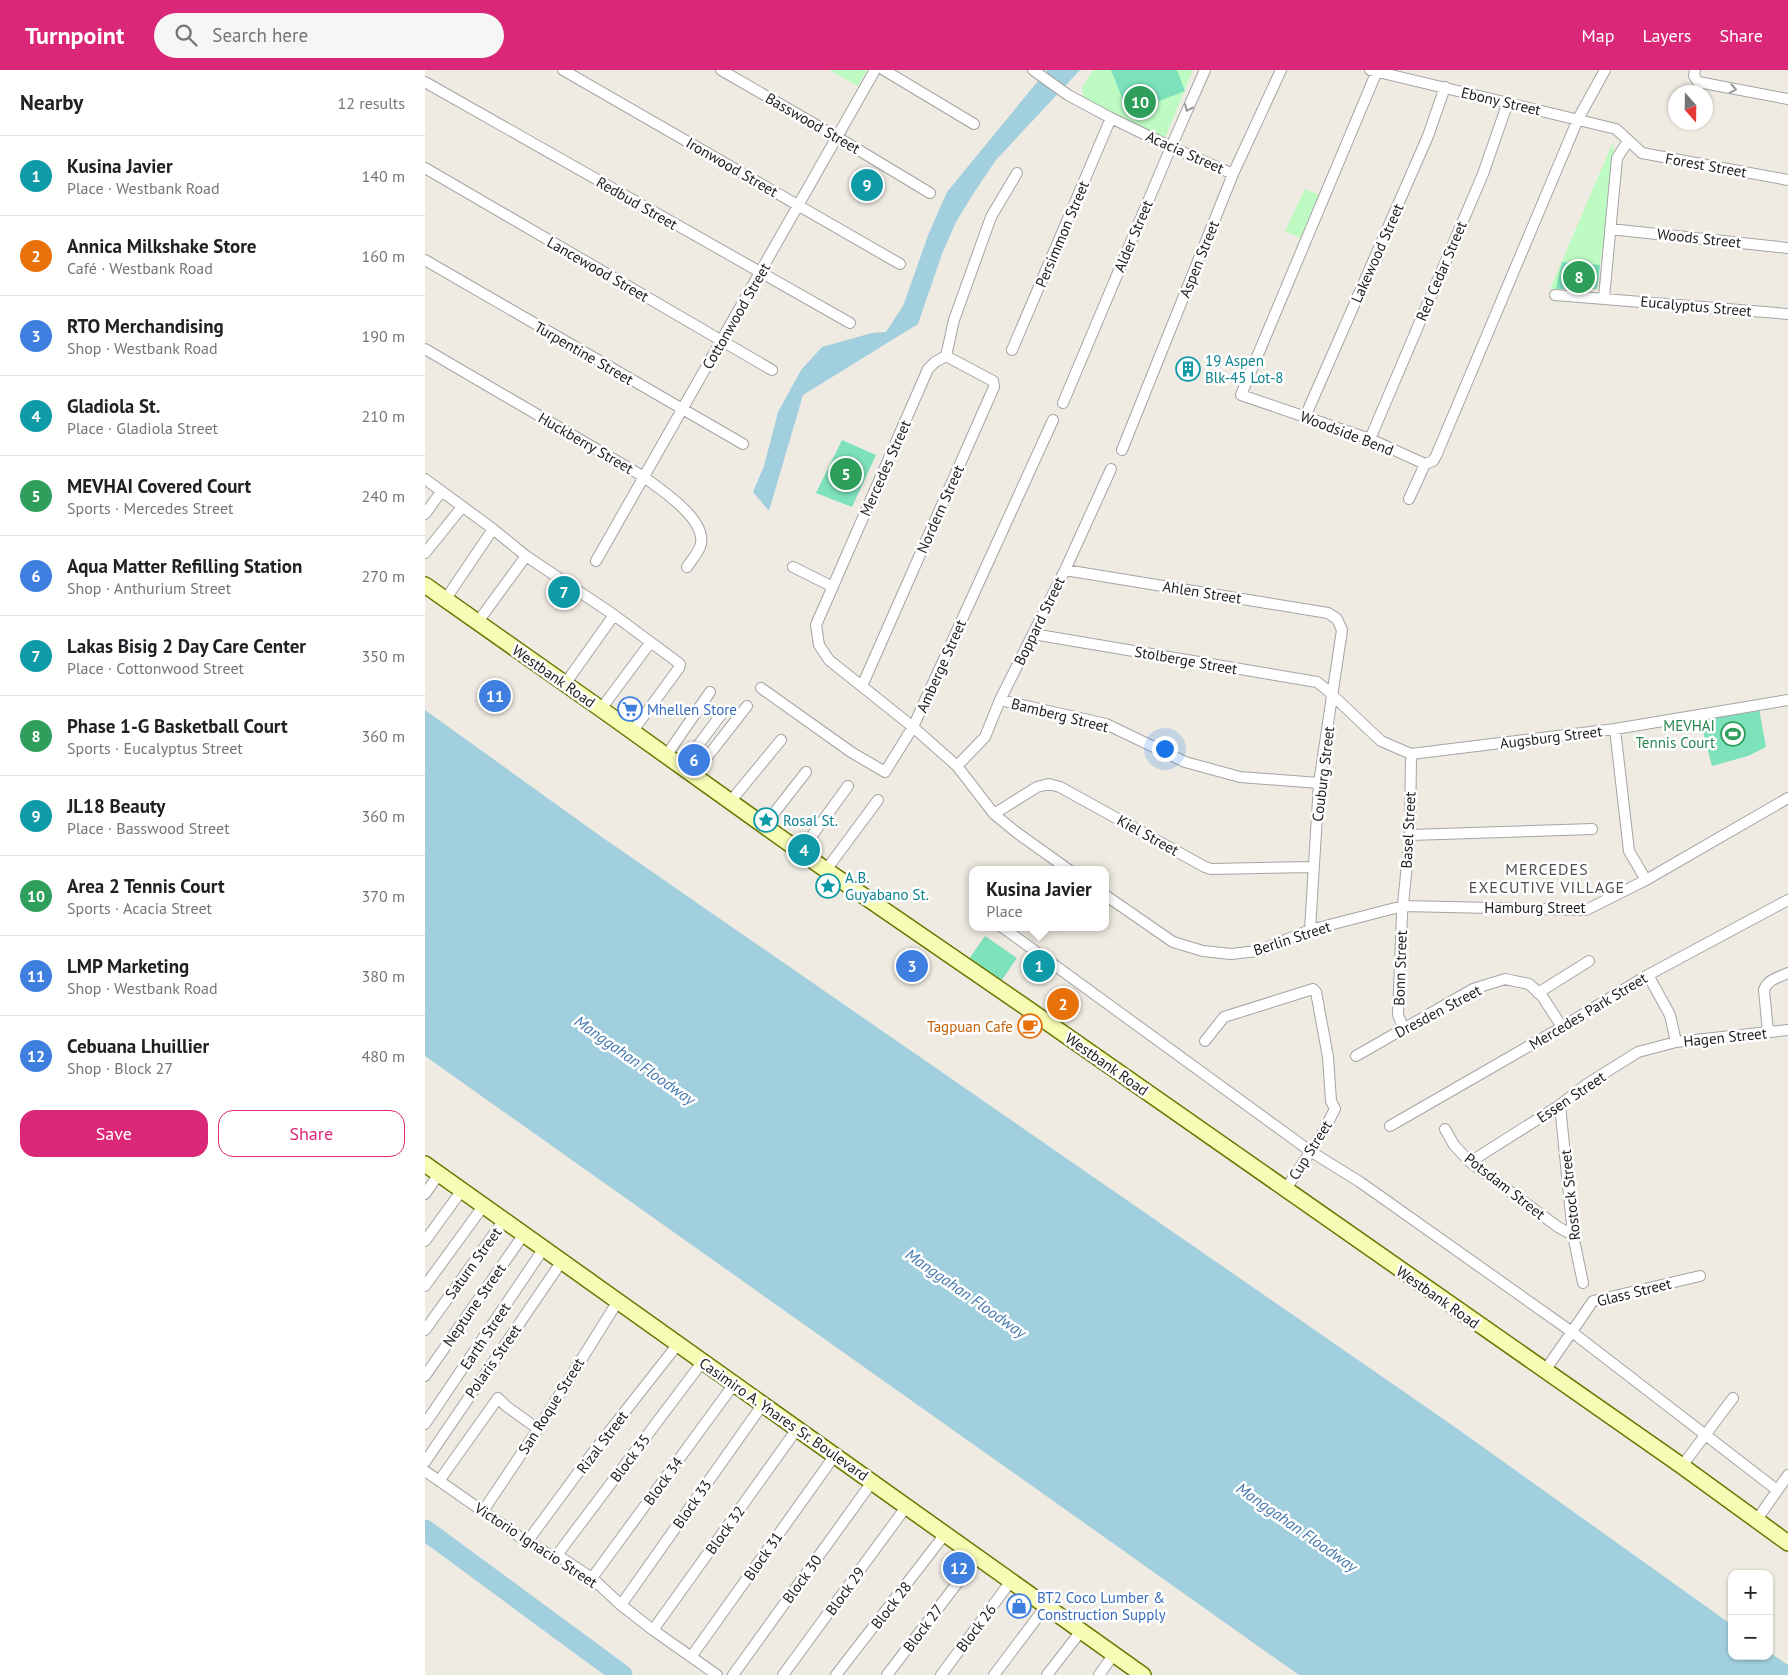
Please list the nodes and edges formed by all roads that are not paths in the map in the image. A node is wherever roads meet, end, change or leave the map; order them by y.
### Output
1 (563, 70) edge
2 (721, 70) edge
3 (875, 70) edge
4 (885, 70) edge
5 (1205, 70) edge
6 (1281, 70) edge
7 (1605, 70) edge
8 (1695, 70) edge
9 (1034, 71) edge
10 (1373, 71) edge
11 (425, 82) edge
12 (1445, 87) junction
13 (1788, 99) edge
14 (1508, 102) junction
15 (1111, 118) junction
16 (1578, 119) junction
17 (974, 124) dead end
18 (837, 137) junction
19 (1628, 141) junction
20 (1171, 147) junction
21 (425, 168) edge
22 (1017, 172) dead end
23 (1233, 174) junction
24 (1788, 180) edge
25 (930, 193) dead end
26 (799, 206) junction
27 (1610, 229) junction
28 (1788, 248) edge
29 (425, 260) edge
30 (900, 264) dead end
31 (760, 273) junction
32 (1555, 295) dead end
33 (1604, 298) junction
34 (1788, 314) edge
35 (850, 323) dead end
36 (722, 341) junction
37 (425, 350) edge
38 (1012, 350) dead end
39 (946, 356) junction
40 (772, 370) dead end
41 (1063, 403) dead end
42 (683, 408) junction
43 (1305, 417) junction
44 (1053, 420) dead end
45 (1370, 439) junction
46 (743, 444) dead end
47 (1122, 450) dead end
48 (1425, 464) junction
49 (1111, 469) dead end
50 (644, 477) junction
51 (425, 479) edge
52 (441, 492) junction
53 (1409, 499) dead end
54 (462, 507) junction
55 (425, 514) edge
56 (493, 530) junction
57 (425, 553) edge
58 (526, 556) junction
59 (595, 561) dead end
60 (687, 566) dead end
61 (793, 567) dead end
62 (1065, 570) junction
63 (425, 585) edge
64 (833, 587) junction
65 (445, 600) junction
66 (614, 615) junction
67 (1337, 620) joint
68 (477, 622) junction
69 (1033, 634) junction
70 (650, 643) junction
71 (565, 684) junction
72 (862, 686) junction
73 (761, 688) dead end
74 (710, 692) dead end
75 (1333, 697) junction
76 (1000, 700) junction
77 (1788, 700) edge
78 (747, 706) dead end
79 (601, 709) junction
80 (723, 712) dead end
81 (913, 727) junction
82 (1615, 729) junction
83 (632, 732) junction
84 (781, 740) dead end
85 (1411, 754) junction
86 (666, 756) junction
87 (957, 766) junction
88 (688, 771) junction
89 (806, 772) dead end
90 (1319, 783) junction
91 (847, 786) dead end
92 (1788, 798) edge
93 (878, 800) dead end
94 (730, 802) junction
95 (994, 814) junction
96 (764, 826) junction
97 (1592, 829) dead end
98 (1410, 836) junction
99 (800, 852) junction
100 (1063, 866) edge
101 (1313, 867) junction
102 (826, 870) junction
103 (1646, 880) junction
104 (1109, 899) edge
105 (1788, 900) edge
106 (1403, 906) junction
107 (1310, 930) junction
108 (1007, 931) edge
109 (1589, 962) dead end
110 (1788, 972) edge
111 (1648, 975) junction
112 (1538, 992) junction
113 (1562, 1027) junction
114 (1404, 1029) junction
115 (1788, 1030) edge
116 (1768, 1032) junction
117 (1205, 1041) dead end
118 (1676, 1042) junction
119 (1356, 1056) dead end
120 (1560, 1105) junction
121 (1391, 1126) dead end
122 (1445, 1129) dead end
123 (1309, 1151) junction
124 (1470, 1162) junction
125 (425, 1164) edge
126 (439, 1174) junction
127 (1285, 1189) junction
128 (462, 1190) junction
129 (425, 1194) edge
130 (484, 1206) junction
131 (504, 1220) junction
132 (524, 1234) junction
133 (1573, 1235) junction
134 (425, 1242) edge
135 (544, 1248) junction
136 (562, 1261) junction
137 (1700, 1276) dead end
138 (1583, 1283) dead end
139 (425, 1286) edge
140 (617, 1301) junction
141 (425, 1330) edge
142 (1572, 1332) junction
143 (678, 1344) junction
144 (703, 1362) junction
145 (1544, 1372) junction
146 (425, 1376) edge
147 (734, 1384) junction
148 (1733, 1398) dead end
149 (763, 1404) junction
150 (425, 1424) edge
151 (538, 1428) junction
152 (797, 1429) junction
153 (1705, 1434) junction
154 (835, 1455) junction
155 (425, 1462) edge
156 (1682, 1466) junction
157 (425, 1471) edge
158 (1788, 1475) edge
159 (439, 1481) junction
160 (872, 1482) junction
161 (1777, 1490) junction
162 (907, 1506) junction
163 (483, 1511) junction
164 (1756, 1521) junction
165 (945, 1534) junction
166 (527, 1542) junction
167 (1788, 1543) edge
168 (557, 1554) junction
169 (977, 1556) junction
170 (592, 1578) junction
171 (1011, 1581) junction
172 (621, 1605) junction
173 (1045, 1606) junction
174 (653, 1630) junction
175 (1081, 1631) junction
176 (1114, 1654) junction
177 (691, 1657) junction
178 (717, 1675) edge
179 (733, 1675) edge
180 (783, 1675) edge
181 (837, 1675) edge
182 (887, 1675) edge
183 (941, 1675) edge
184 (994, 1675) edge
185 (1047, 1675) edge
186 (1099, 1675) edge
187 (1143, 1675) edge

1 - 26 street, Ironwood Street
2 - 18 street, Basswood Street
3 - 18 street, Cottonwood Street
4 - 17 street
5 -> 20 street, Alder Street
6 - 23 street, Aspen Street
7 - 16 street
8 -> 13 street
9 - 15 street, Acacia Street
10 - 12 street, Ebony Street
10 - 43 street, Woodside Bend
11 - 31 street, Redbud Street
12 - 14 street, Ebony Street
12 - 43 street, Lakewood Street
14 - 16 street, Ebony Street
14 - 45 street, Red Cedar Street
15 - 20 street, Acacia Street
15 - 38 street, Persimmon Street
16 - 19 street, Ebony Street
16 - 48 street
18 - 25 street, Basswood Street
18 - 26 street, Cottonwood Street
19 - 24 street, Forest Street
19 - 27 street
20 - 23 street, Acacia Street
20 - 41 street, Alder Street
21 - 36 street, Lancewood Street
22 - 39 street
23 - 47 street, Aspen Street
26 - 30 street, Ironwood Street
26 - 31 street, Cottonwood Street
27 - 28 street, Woods Street
27 - 33 street
29 - 42 street, Turpentine Street
31 - 35 street, Redbud Street
31 - 36 street, Cottonwood Street
32 - 33 street, Eucalyptus Street
33 - 34 street, Eucalyptus Street
36 - 40 street, Lancewood Street
36 - 42 street, Cottonwood Street
37 - 50 street, Huckberry Street
39 - 64 street, Mercedes Street
39 - 72 street, Nordern Street
42 - 46 street, Turpentine Street
42 - 50 street, Cottonwood Street
43 - 45 street, Woodside Bend
44 - 81 street, Amberge Street
45 - 48 street, Woodside Bend
48 - 53 street
49 - 62 street, Boppard Street
50 - 59 street, Cottonwood Street
50 - 60 street, Huckberry Street
51 - 52 street
52 - 54 street
52 - 55 street
54 - 56 street
54 - 57 street
56 - 58 street
56 - 65 street
58 - 66 street
58 - 68 street
61 - 64 street
62 - 67 street, Ahlen Street
62 - 69 street, Boppard Street
63 - 65 street, Westbank Road
64 - 72 street, Mercedes Street
65 - 68 street, Westbank Road
66 - 70 street
66 - 71 street
67 - 75 street, Couburg Street
68 - 71 street, Westbank Road
69 - 75 street, Stolberge Street
69 - 76 street, Boppard Street
70 - 79 street
70 - 83 street
71 - 79 street, Westbank Road
72 - 81 street, Mercedes Street
73 - 81 street, Amberge Street
74 - 86 street
75 - 85 street
75 - 90 street, Couburg Street
76 - 87 street, Boppard Street
76 - 90 street, Bamberg Street
77 - 82 street, Augsburg Street
78 - 88 street
79 - 83 street, Westbank Road
80 - 88 street
81 - 87 street, Mercedes Street
82 - 85 street, Augsburg Street
82 - 103 street
83 - 86 street, Westbank Road
84 - 94 street
85 - 98 street, Basel Street
86 - 88 street, Westbank Road
87 - 95 street
88 - 94 street, Westbank Road
89 - 96 street
90 - 101 street, Couburg Street
91 - 99 street
92 - 103 street, Hamburg Street
93 - 102 street
94 - 96 street, Westbank Road
95 - 100 street
95 - 101 street, Kiel Street
96 - 99 street, Westbank Road
97 - 98 street
98 - 106 street, Basel Street
99 - 102 street, Westbank Road
101 - 107 street, Couburg Street
102 - 127 street, Westbank Road
103 - 106 street, Hamburg Street
104 - 107 street, Berlin Street
105 - 111 street, Mercedes Park Street
106 - 107 street, Berlin Street
106 - 114 street, Bonn Street
108 - 123 street
109 - 112 street
110 - 116 street
111 - 113 street, Mercedes Park Street
111 - 118 street, Hagen Street
112 - 113 street, Dresden Street
112 - 114 street, Dresden Street
113 - 121 street, Mercedes Park Street
114 - 119 street, Dresden Street
115 - 116 street, Hagen Street
116 - 118 street, Hagen Street
117 - 123 street, Cup Street
118 - 120 street, Essen Street
120 - 124 street, Essen Street
120 - 133 street, Rostock Street
122 - 124 street, Potsdam Street
123 - 127 street, Cup Street
123 - 142 street
124 - 133 street, Potsdam Street
125 - 126 street, Casimiro A. Ynares Sr. Boulevard
126 - 128 street, Casimiro A. Ynares Sr. Boulevard
126 - 129 street
127 - 145 street, Westbank Road
128 - 130 street, Casimiro A. Ynares Sr. Boulevard
128 - 134 street
130 - 131 street, Casimiro A. Ynares Sr. Boulevard
130 - 139 street
131 - 132 street, Casimiro A. Ynares Sr. Boulevard
131 - 141 street, Saturn Street
132 - 135 street, Casimiro A. Ynares Sr. Boulevard
132 - 146 street, Neptune Street
133 - 138 street, Rostock Street
135 - 136 street, Casimiro A. Ynares Sr. Boulevard
135 - 150 street, Earth Street
136 - 140 street, Casimiro A. Ynares Sr. Boulevard
136 - 155 street, Polaris Street
137 - 142 street, Glass Street
140 - 143 street, Casimiro A. Ynares Sr. Boulevard
140 - 151 street, San Roque Street
142 - 145 street, Glass Street
142 - 153 street
143 - 144 street, Casimiro A. Ynares Sr. Boulevard
143 - 166 street, Rizal Street
144 - 147 street, Casimiro A. Ynares Sr. Boulevard
144 - 168 street, Block 35
145 - 156 street, Westbank Road
147 - 149 street, Casimiro A. Ynares Sr. Boulevard
147 - 170 street, Block 34
148 - 153 street
149 - 152 street, Casimiro A. Ynares Sr. Boulevard
149 - 172 street, Block 33
151 - 159 street
151 - 163 street, San Roque Street
152 - 154 street, Casimiro A. Ynares Sr. Boulevard
152 - 174 street, Block 32
153 - 156 street
153 - 161 street
154 - 160 street, Casimiro A. Ynares Sr. Boulevard
154 - 177 street, Block 31
156 - 164 street, Westbank Road
157 - 159 street, Victorio Ignacio Street
158 - 161 street
159 - 163 street, Victorio Ignacio Street
160 - 162 street, Casimiro A. Ynares Sr. Boulevard
160 - 179 street, Block 30
161 - 164 street
162 - 165 street, Casimiro A. Ynares Sr. Boulevard
162 - 180 street, Block 29
163 - 166 street, Victorio Ignacio Street
164 - 167 street, Westbank Road
165 - 169 street, Casimiro A. Ynares Sr. Boulevard
165 - 181 street, Block 28
166 - 168 street, Victorio Ignacio Street
168 - 170 street, Victorio Ignacio Street
169 - 171 street, Casimiro A. Ynares Sr. Boulevard
169 - 182 street, Block 27
170 - 172 street, Victorio Ignacio Street
171 - 173 street, Casimiro A. Ynares Sr. Boulevard
171 - 183 street, Block 26
172 - 174 street, Victorio Ignacio Street
173 - 175 street, Casimiro A. Ynares Sr. Boulevard
173 - 184 street
174 - 177 street, Victorio Ignacio Street
175 - 176 street, Casimiro A. Ynares Sr. Boulevard
175 - 185 street
176 - 186 street
176 - 187 street, Casimiro A. Ynares Sr. Boulevard
177 - 178 street, Victorio Ignacio Street

